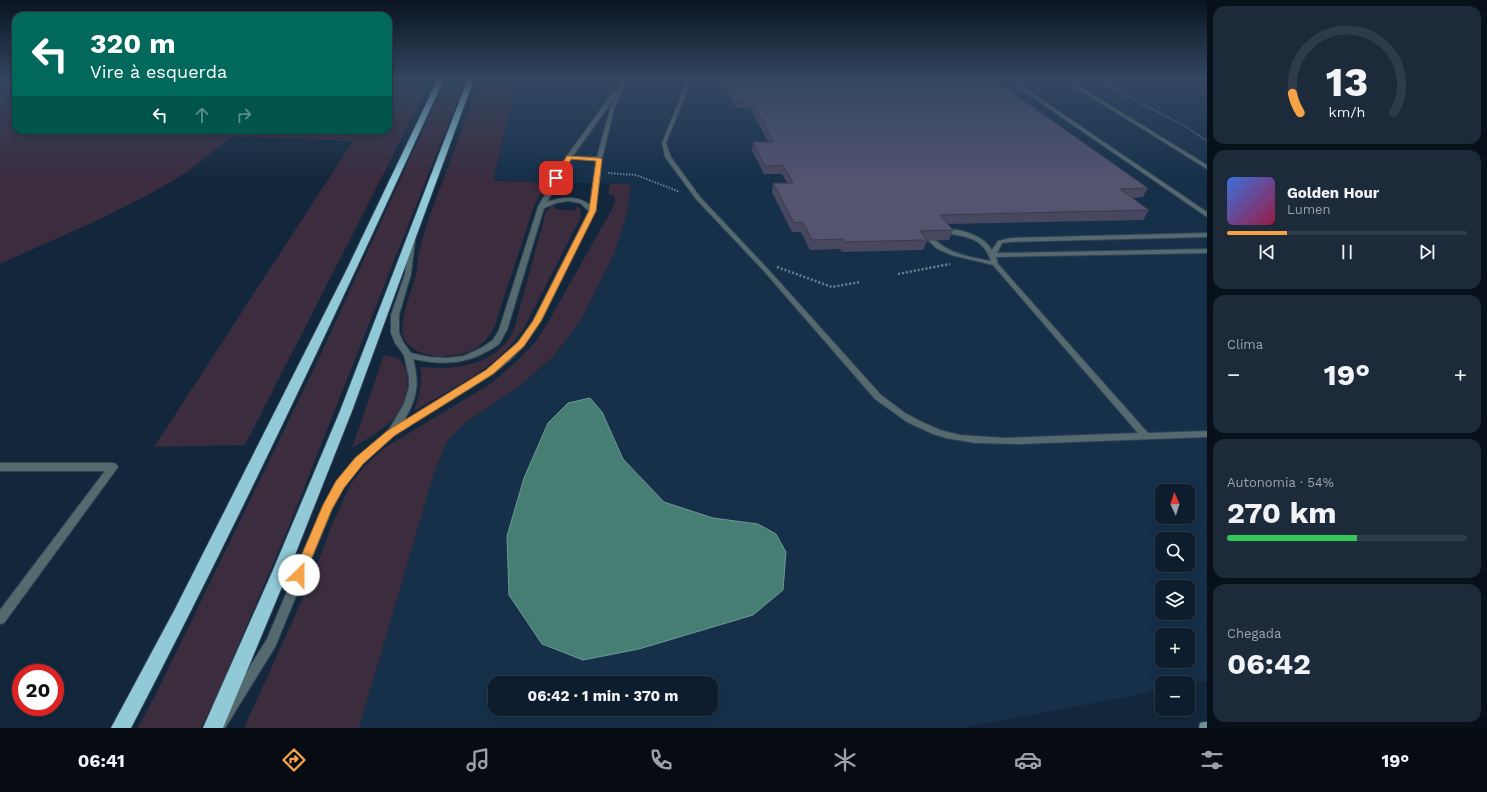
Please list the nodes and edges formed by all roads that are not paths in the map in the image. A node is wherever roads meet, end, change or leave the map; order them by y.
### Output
1 (425, 113) edge
2 (457, 113) edge
3 (466, 113) edge
4 (600, 113) edge
5 (611, 113) edge
6 (676, 113) edge
7 (1058, 113) edge
8 (1119, 113) edge
9 (569, 158) junction
10 (599, 159) junction
11 (436, 166) junction
12 (1207, 167) edge
13 (541, 207) junction
14 (592, 211) junction
15 (1207, 215) edge
16 (414, 229) junction
17 (943, 231) edge
18 (1207, 235) edge
19 (932, 241) edge
20 (1207, 251) edge
21 (993, 255) junction
22 (995, 264) junction
23 (408, 355) junction
24 (390, 434) junction
25 (1207, 434) edge
26 (1145, 436) junction
27 (0, 467) edge
28 (0, 619) edge
29 (121, 728) edge
30 (214, 728) edge
31 (218, 728) edge

1 - 29 highway
2 - 11 highway
3 - 11 highway
4 - 9 lane
5 - 10 lane
6 - 26 lane
7 - 15 lane
8 - 12 lane
9 - 10 lane
9 - 13 lane
10 - 14 lane
11 - 16 highway
13 - 14 lane
13 - 23 lane
14 - 24 lane
16 - 23 lane
16 - 30 highway
17 - 21 lane
18 - 21 lane
19 - 22 lane
20 - 21 lane
21 - 22 lane
22 - 26 lane
23 - 24 lane
24 - 31 lane
25 - 26 lane
27 - 28 lane

